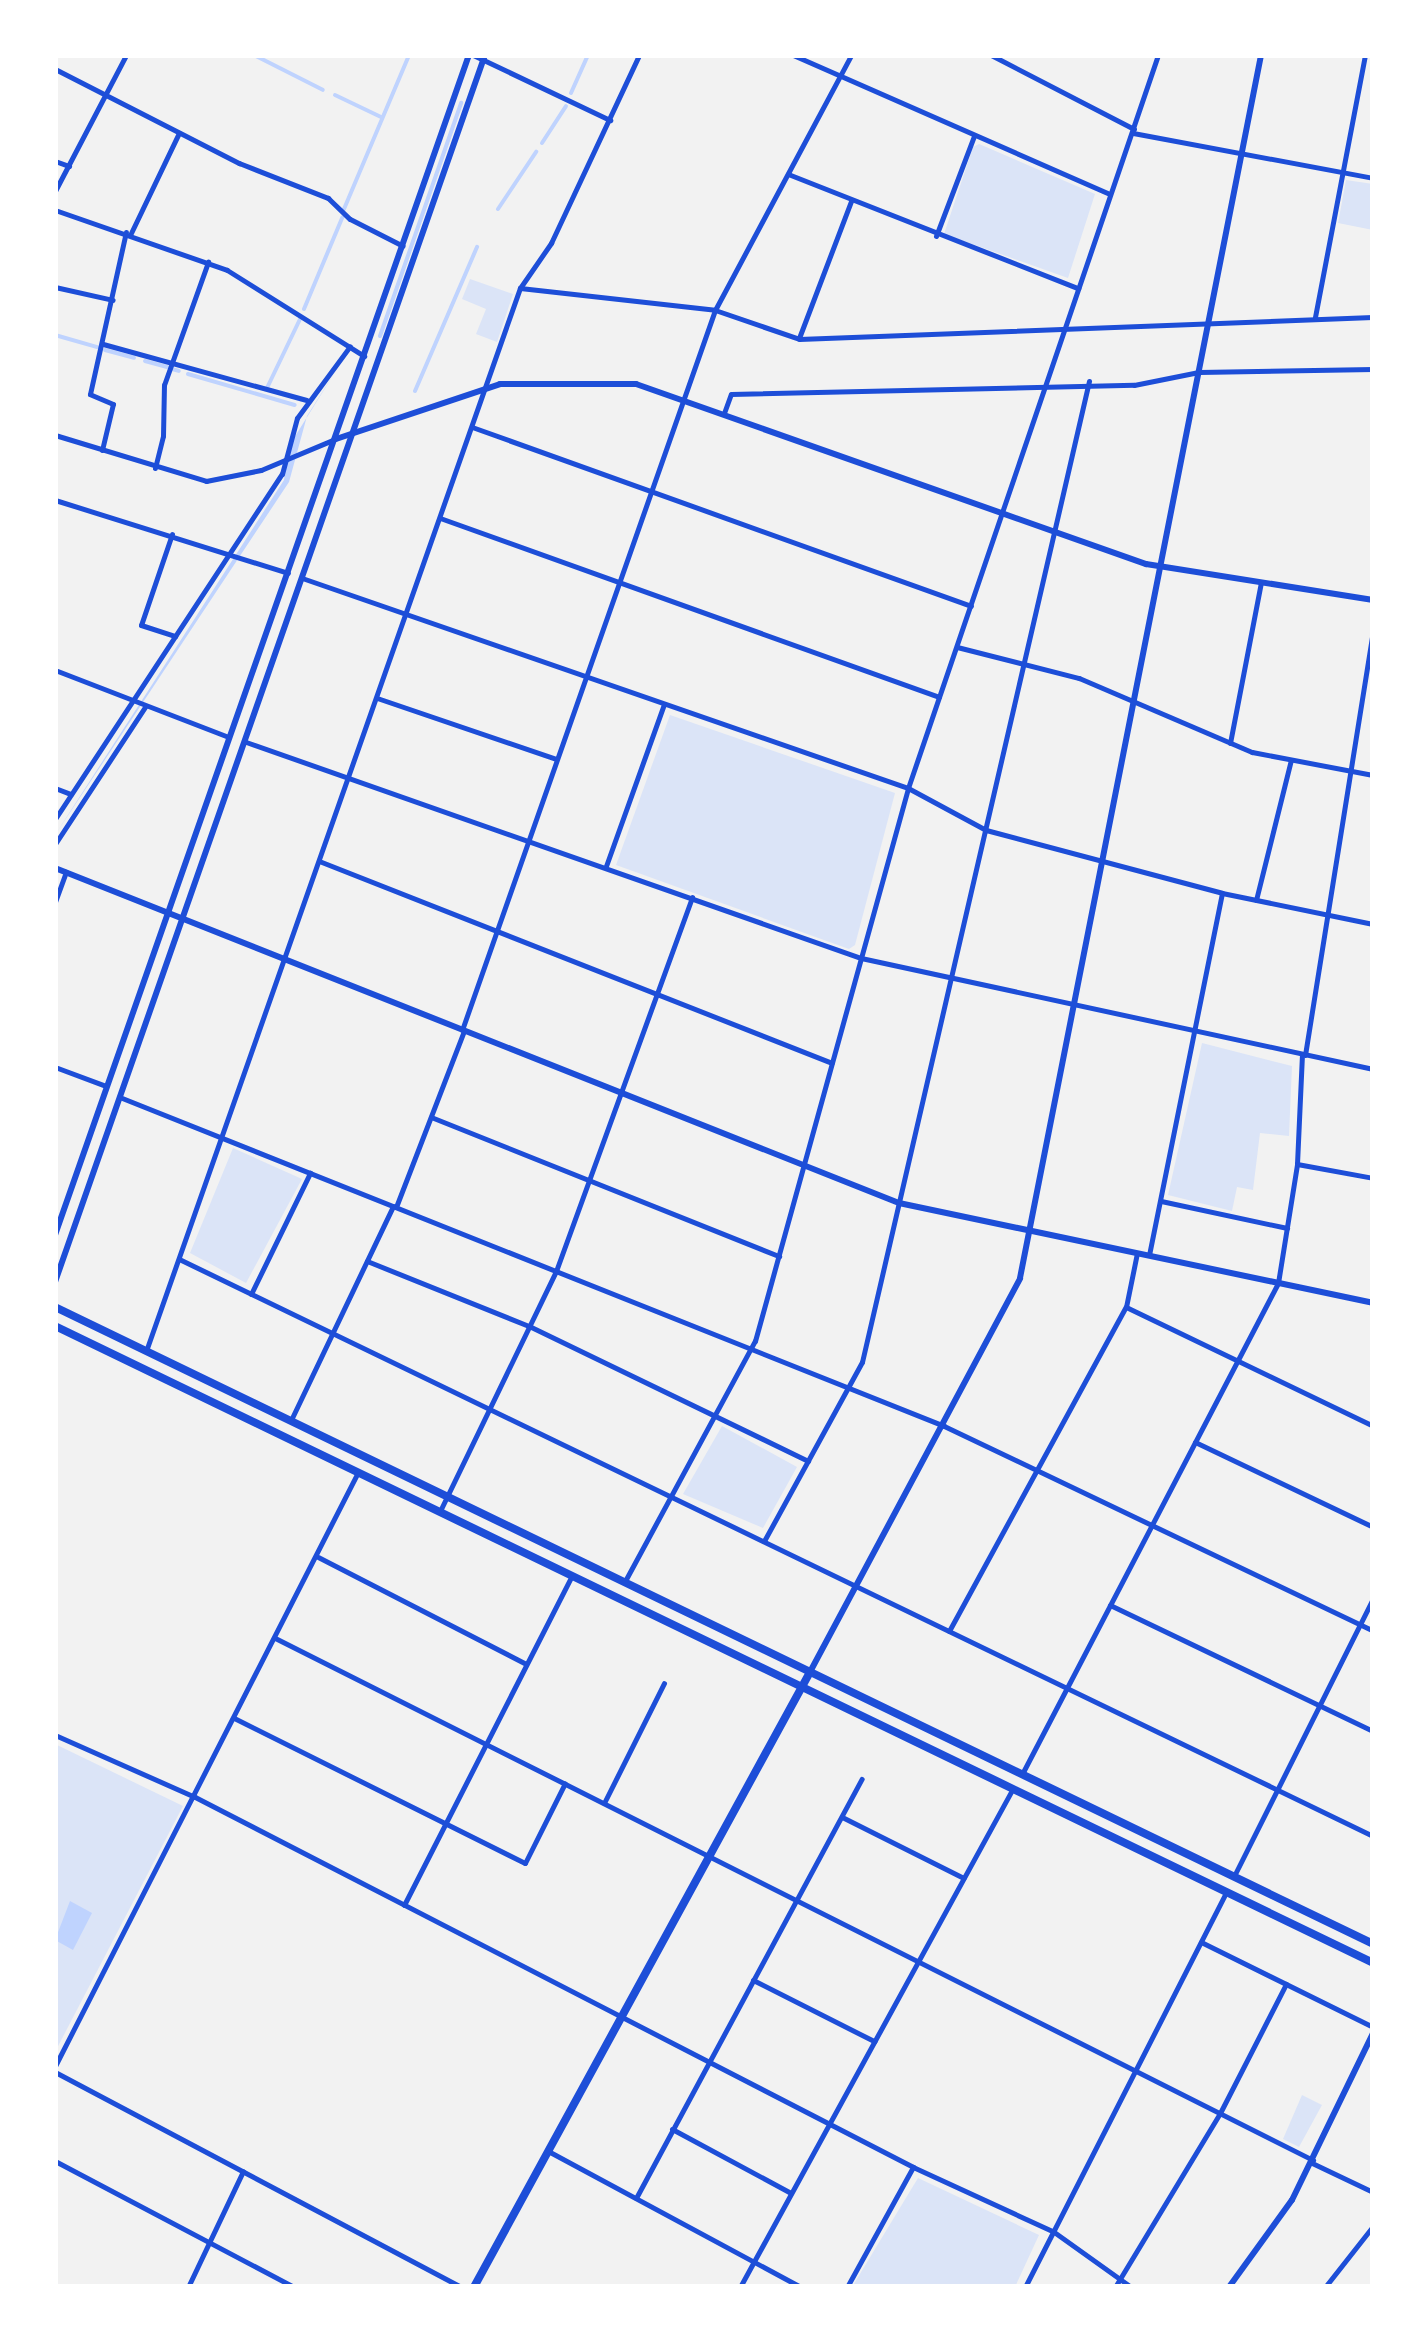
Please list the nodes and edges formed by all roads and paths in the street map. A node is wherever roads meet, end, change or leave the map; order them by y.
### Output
1 (126, 55) edge
2 (471, 55) edge
3 (639, 55) edge
4 (793, 55) edge
5 (851, 55) edge
6 (991, 55) edge
7 (1158, 55) edge
8 (1261, 55) edge
9 (1365, 55) edge
10 (485, 57) edge
11 (55, 70) edge
12 (838, 79) junction
13 (102, 93) junction
14 (610, 120) junction
15 (1134, 131) junction
16 (179, 132) junction
17 (974, 136) junction
18 (1242, 153) junction
19 (55, 160) edge
20 (69, 166) junction
21 (1343, 172) junction
22 (788, 174) junction
23 (1373, 178) edge
24 (55, 191) edge
25 (1108, 192) junction
26 (851, 201) junction
27 (55, 210) edge
28 (128, 233) junction
29 (936, 237) junction
30 (402, 246) junction
31 (208, 262) junction
32 (55, 287) edge
33 (520, 288) junction
34 (1079, 288) junction
35 (113, 300) junction
36 (715, 310) junction
37 (1373, 317) edge
38 (1315, 318) junction
39 (1210, 321) junction
40 (1070, 324) junction
41 (799, 339) junction
42 (102, 344) junction
43 (350, 346) junction
44 (364, 356) junction
45 (171, 364) junction
46 (1373, 369) edge
47 (1199, 372) junction
48 (1089, 381) junction
49 (1050, 384) junction
50 (485, 389) junction
51 (306, 400) junction
52 (682, 400) junction
53 (724, 413) junction
54 (472, 427) junction
55 (353, 433) junction
56 (55, 434) edge
57 (335, 439) junction
58 (102, 450) junction
59 (286, 455) junction
60 (155, 468) junction
61 (648, 492) junction
62 (55, 500) edge
63 (1004, 513) junction
64 (440, 518) junction
65 (1054, 531) junction
66 (172, 534) junction
67 (236, 553) junction
68 (1162, 566) junction
69 (288, 573) junction
70 (302, 578) junction
71 (618, 580) junction
72 (1261, 582) junction
73 (1373, 600) edge
74 (971, 606) junction
75 (406, 614) junction
76 (1373, 632) edge
77 (175, 636) junction
78 (957, 647) junction
79 (1026, 664) junction
80 (55, 670) edge
81 (584, 677) junction
82 (1370, 678) edge
83 (940, 697) junction
84 (377, 698) junction
85 (1135, 702) junction
86 (132, 703) junction
87 (664, 704) junction
88 (144, 707) junction
89 (229, 737) junction
90 (246, 742) junction
91 (1230, 743) junction
92 (556, 759) junction
93 (1292, 760) junction
94 (1355, 772) junction
95 (1373, 775) edge
96 (348, 778) junction
97 (55, 788) edge
98 (908, 788) junction
99 (71, 794) junction
100 (55, 819) edge
101 (986, 830) junction
102 (528, 840) junction
103 (55, 844) edge
104 (319, 861) junction
105 (1103, 863) junction
106 (605, 867) junction
107 (55, 868) edge
108 (66, 872) junction
109 (1222, 893) junction
110 (692, 897) junction
111 (1256, 900) junction
112 (55, 902) edge
113 (168, 914) junction
114 (1328, 914) junction
115 (182, 920) junction
116 (1373, 924) edge
117 (497, 930) junction
118 (861, 958) junction
119 (284, 961) junction
120 (954, 980) junction
121 (658, 994) junction
122 (1074, 1009) junction
123 (463, 1031) junction
124 (1195, 1032) junction
125 (1303, 1055) junction
126 (832, 1063) junction
127 (55, 1067) edge
128 (1373, 1069) edge
129 (106, 1086) junction
130 (624, 1095) junction
131 (122, 1098) junction
132 (431, 1117) junction
133 (221, 1138) junction
134 (1296, 1164) junction
135 (802, 1165) junction
136 (310, 1173) junction
137 (1373, 1178) edge
138 (591, 1182) junction
139 (1161, 1201) junction
140 (899, 1203) junction
141 (394, 1206) junction
142 (1287, 1228) junction
143 (1032, 1230) junction
144 (55, 1234) edge
145 (1137, 1253) junction
146 (779, 1256) junction
147 (1150, 1256) junction
148 (179, 1259) junction
149 (366, 1260) junction
150 (556, 1271) junction
151 (55, 1282) edge
152 (1278, 1283) junction
153 (252, 1294) junction
154 (1373, 1303) edge
155 (1126, 1306) junction
156 (55, 1307) edge
157 (55, 1326) edge
158 (529, 1326) junction
159 (332, 1333) junction
160 (751, 1349) junction
161 (146, 1351) junction
162 (1238, 1360) junction
163 (848, 1388) junction
164 (489, 1409) junction
165 (714, 1416) junction
166 (290, 1421) junction
167 (944, 1426) junction
168 (1373, 1426) edge
169 (1195, 1442) junction
170 (808, 1461) junction
171 (1037, 1470) junction
172 (358, 1472) junction
173 (446, 1497) junction
174 (671, 1497) junction
175 (440, 1511) junction
176 (1152, 1525) junction
177 (1373, 1527) edge
178 (764, 1542) junction
179 (318, 1557) junction
180 (572, 1575) junction
181 (624, 1583) junction
182 (857, 1586) junction
183 (1373, 1598) edge
184 (1110, 1605) junction
185 (1360, 1625) junction
186 (949, 1631) junction
187 (1373, 1631) edge
188 (276, 1638) junction
189 (526, 1664) junction
190 (810, 1672) junction
191 (664, 1683) dead end
192 (802, 1686) junction
193 (1067, 1688) junction
194 (1320, 1706) junction
195 (234, 1718) junction
196 (1373, 1731) edge
197 (55, 1734) edge
198 (485, 1743) junction
199 (1022, 1774) junction
200 (862, 1779) dead end
201 (565, 1784) junction
202 (1014, 1787) junction
203 (1277, 1790) junction
204 (194, 1797) junction
205 (604, 1803) junction
206 (842, 1817) junction
207 (444, 1823) junction
208 (1373, 1836) edge
209 (707, 1856) junction
210 (1234, 1876) junction
211 (964, 1878) junction
212 (1227, 1890) junction
213 (796, 1902) junction
214 (404, 1905) junction
215 (1202, 1942) junction
216 (1373, 1944) edge
217 (917, 1962) junction
218 (1373, 1963) edge
219 (753, 1980) junction
220 (1286, 1984) junction
221 (623, 2012) junction
222 (1373, 2030) edge
223 (874, 2041) junction
224 (709, 2058) junction
225 (55, 2069) edge
226 (1136, 2071) junction
227 (1220, 2113) junction
228 (830, 2122) junction
229 (672, 2130) junction
230 (548, 2151) junction
231 (55, 2161) edge
232 (1313, 2162) junction
233 (914, 2166) junction
234 (243, 2171) junction
235 (1373, 2192) edge
236 (791, 2194) junction
237 (636, 2198) junction
238 (1373, 2226) edge
239 (1054, 2232) junction
240 (209, 2242) junction
241 (754, 2262) junction
242 (1120, 2279) junction
243 (188, 2287) edge
244 (294, 2287) edge
245 (462, 2287) edge
246 (474, 2287) edge
247 (740, 2287) edge
248 (800, 2287) edge
249 (846, 2287) edge
250 (1025, 2287) edge
251 (1115, 2287) edge
252 (1130, 2287) edge
253 (1228, 2287) edge
254 (1325, 2287) edge

1 - 13 street
2 - 10 street
2 - 30 street
3 - 14 street
4 - 12 street
5 - 12 street
6 - 15 street
7 - 15 street
8 - 18 street
9 - 21 street
10 - 14 street
10 - 55 street
11 - 13 street
12 - 17 street
12 - 22 street
13 - 16 street
13 - 20 street
14 - 33 street
15 - 18 street
15 - 25 street
16 - 28 street
16 - 30 street
17 - 25 street
17 - 29 street
18 - 21 street
18 - 39 street
19 - 20 street
20 - 24 street
21 - 23 street
21 - 38 street
22 - 26 street
22 - 36 street
25 - 34 street
26 - 29 street
26 - 41 street
27 - 28 street
28 - 31 street
28 - 35 street
29 - 34 street
30 - 44 street
31 - 43 street
31 - 45 street
32 - 35 street
33 - 36 street
33 - 50 street
34 - 40 street
35 - 42 street
36 - 41 street
36 - 52 street
37 - 38 street
38 - 39 street
39 - 40 street
39 - 47 street
40 - 41 street
40 - 49 street
42 - 45 street
42 - 58 street
43 - 44 street
43 - 51 street
44 - 57 street
45 - 51 street
45 - 60 street
46 - 47 street
47 - 48 street
47 - 68 street
48 - 49 street
48 - 65 street
49 - 53 street
49 - 63 street
50 - 52 street
50 - 54 street
50 - 55 street
51 - 59 street
52 - 53 street
52 - 61 street
53 - 63 street
54 - 61 street
54 - 64 street
55 - 57 street
55 - 70 street
56 - 58 street
57 - 59 street
57 - 69 street
58 - 60 street
59 - 60 street
59 - 67 street
61 - 71 street
61 - 74 street
62 - 66 street
63 - 65 street
63 - 74 street
64 - 71 street
64 - 75 street
65 - 68 street
65 - 79 street
66 - 67 street
66 - 77 street
67 - 69 street
67 - 77 street
68 - 72 street
68 - 85 street
69 - 89 street
70 - 75 street
70 - 90 street
71 - 81 street
71 - 83 street
72 - 73 street
72 - 91 street
74 - 78 street
75 - 81 street
75 - 84 street
76 - 82 street
77 - 86 street
78 - 79 street
78 - 83 street
79 - 85 street
79 - 101 street
80 - 86 street
81 - 87 street
81 - 92 street
82 - 94 street
83 - 98 street
84 - 92 street
84 - 96 street
85 - 91 street
85 - 105 street
86 - 88 street
86 - 99 street
87 - 98 street
87 - 106 street
88 - 89 street
88 - 103 street
89 - 113 street
90 - 96 street
90 - 115 street
91 - 93 street
92 - 102 street
93 - 94 street
93 - 111 street
94 - 95 street
94 - 114 street
96 - 102 street
96 - 104 street
97 - 99 street
98 - 101 street
98 - 118 street
99 - 100 street
101 - 105 street
101 - 120 street
102 - 106 street
102 - 117 street
104 - 117 street
104 - 119 street
105 - 109 street
105 - 122 street
106 - 110 street
107 - 108 street
108 - 112 street
108 - 113 street
109 - 111 street
109 - 124 street
110 - 118 street
110 - 121 street
111 - 114 street
113 - 115 street
113 - 129 street
114 - 116 street
114 - 125 street
115 - 119 street
115 - 131 street
117 - 121 street
117 - 123 street
118 - 120 street
118 - 126 street
119 - 123 street
119 - 133 street
120 - 122 street
120 - 140 street
121 - 126 street
121 - 130 street
122 - 124 street
122 - 143 street
123 - 130 street
123 - 132 street
124 - 125 street
124 - 139 street
125 - 128 street
125 - 134 street
126 - 135 street
127 - 129 street
129 - 144 street
130 - 135 street
130 - 138 street
131 - 133 street
131 - 151 street
132 - 138 street
132 - 141 street
133 - 136 street
133 - 148 street
134 - 137 street
134 - 142 street
135 - 140 street
135 - 146 street
136 - 141 street
136 - 153 street
138 - 146 street
138 - 150 street
139 - 142 street
139 - 147 street
140 - 143 street
140 - 163 street
141 - 149 street
141 - 150 street
142 - 152 street
143 - 145 street
143 - 167 street
145 - 147 street
145 - 155 street
146 - 160 street
147 - 152 street
148 - 153 street
148 - 161 street
149 - 158 street
149 - 159 street
150 - 158 street
150 - 160 street
152 - 154 street
152 - 162 street
153 - 159 street
155 - 162 street
155 - 171 street
156 - 161 main road
157 - 172 main road
158 - 164 street
158 - 165 street
159 - 164 street
159 - 166 street
160 - 163 street
160 - 165 street
161 - 166 main road
162 - 168 street
162 - 169 street
163 - 167 street
163 - 170 street
164 - 173 street
164 - 174 street
165 - 170 street
165 - 174 street
166 - 173 main road
167 - 171 street
167 - 182 street
169 - 176 street
169 - 177 street
170 - 178 street
171 - 176 street
171 - 186 street
172 - 175 main road
172 - 179 street
173 - 175 street
173 - 181 main road
174 - 178 street
174 - 181 street
175 - 180 main road
176 - 184 street
176 - 185 street
178 - 182 street
179 - 188 street
179 - 189 street
180 - 189 street
180 - 192 main road
181 - 190 main road
182 - 186 street
182 - 190 street
183 - 185 street
184 - 193 street
184 - 194 street
185 - 187 street
185 - 194 street
186 - 193 street
188 - 195 street
188 - 198 street
189 - 198 street
190 - 192 main road
190 - 199 main road
191 - 205 street
192 - 202 main road
192 - 209 main road
193 - 199 street
193 - 203 street
194 - 196 street
194 - 203 street
195 - 204 street
195 - 207 street
197 - 204 street
198 - 201 street
198 - 207 street
199 - 210 main road
200 - 206 street
201 - 205 street
201 - 207 street
202 - 211 street
202 - 212 main road
203 - 208 street
203 - 210 street
204 - 214 street
204 - 225 street
205 - 209 street
206 - 211 street
206 - 213 street
207 - 214 street
209 - 213 street
209 - 221 main road
210 - 216 main road
211 - 217 street
212 - 215 street
212 - 218 main road
213 - 217 street
213 - 219 street
214 - 221 street
215 - 220 street
215 - 226 street
217 - 223 street
217 - 226 street
219 - 223 street
219 - 224 street
220 - 222 street
220 - 227 street
221 - 224 street
221 - 230 main road
222 - 232 street
223 - 228 street
224 - 228 street
224 - 229 street
225 - 234 street
226 - 227 street
226 - 239 street
227 - 232 street
227 - 242 street
228 - 233 street
228 - 236 street
229 - 236 street
229 - 237 street
230 - 237 street
230 - 246 main road
231 - 240 street
232 - 235 street
232 - 253 street
233 - 239 street
233 - 249 street
234 - 240 street
234 - 245 street
236 - 241 street
237 - 241 street
238 - 254 street
239 - 242 street
239 - 250 street
240 - 243 street
240 - 244 street
241 - 247 street
241 - 248 street
242 - 251 street
242 - 252 street

